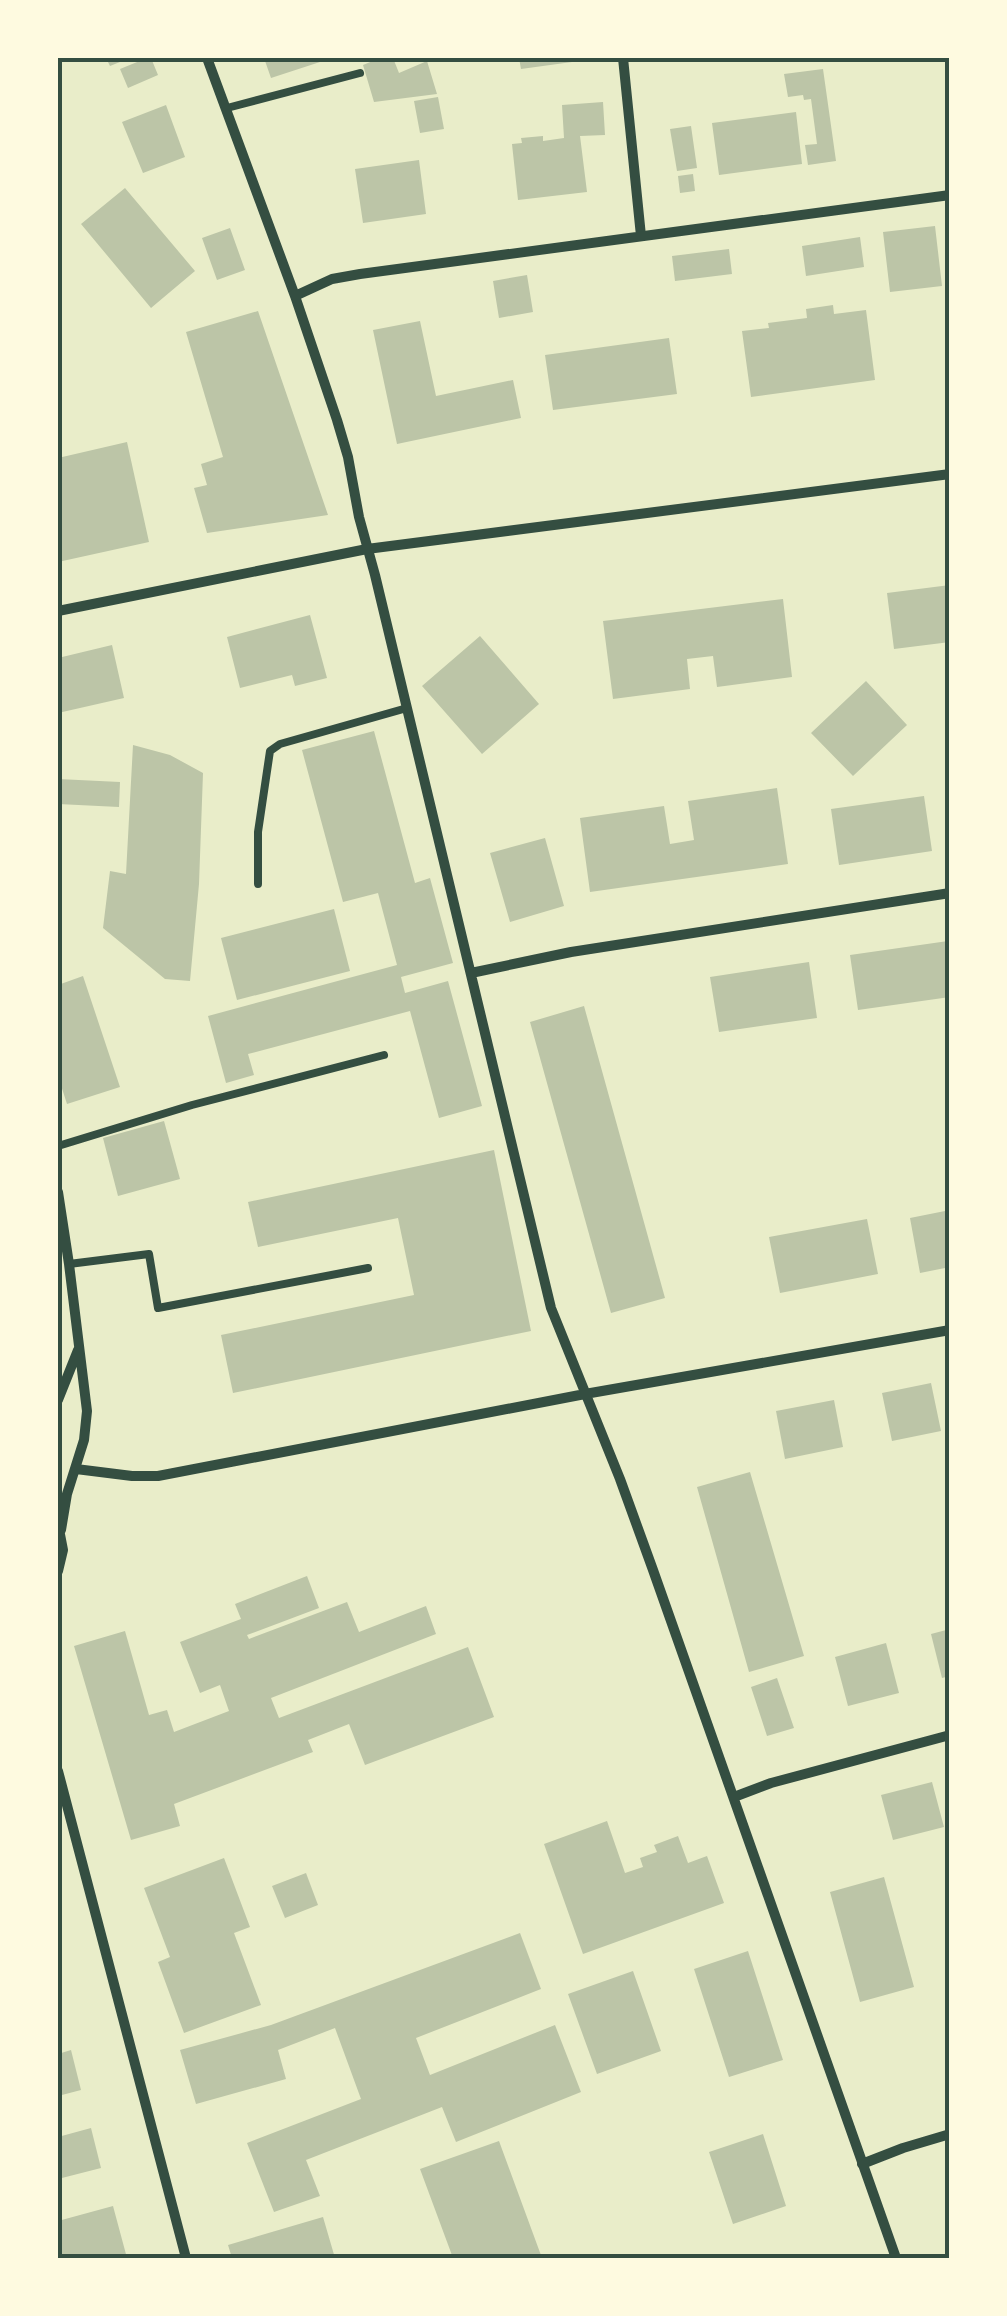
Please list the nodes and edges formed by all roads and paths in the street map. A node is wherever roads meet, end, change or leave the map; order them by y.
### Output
1 (207, 58) edge
2 (623, 58) edge
3 (360, 73) dead end
4 (227, 108) junction
5 (950, 196) edge
6 (641, 236) junction
7 (296, 296) junction
8 (950, 474) edge
9 (368, 549) junction
10 (58, 611) edge
11 (407, 708) junction
12 (258, 884) dead end
13 (950, 892) edge
14 (471, 973) junction
15 (384, 1055) dead end
16 (58, 1146) edge
17 (58, 1192) edge
18 (70, 1264) junction
19 (368, 1268) dead end
20 (950, 1330) edge
21 (78, 1350) junction
22 (584, 1394) junction
23 (58, 1400) edge
24 (76, 1469) junction
25 (59, 1526) edge
26 (58, 1572) edge
27 (950, 1736) edge
28 (58, 1772) edge
29 (734, 1797) junction
30 (950, 2134) edge
31 (862, 2164) junction
32 (186, 2258) edge
33 (896, 2258) edge

1 - 4 street
2 - 6 street
3 - 4 lane
4 - 7 street
5 - 6 street
6 - 7 street
7 - 9 street
8 - 9 street
9 - 10 street
9 - 11 street
11 - 12 lane
11 - 14 street
13 - 14 street
14 - 22 street
15 - 16 lane
17 - 18 street
18 - 19 lane
18 - 21 street
20 - 22 street
21 - 23 street
21 - 24 street
22 - 24 street
22 - 29 street
24 - 25 street
25 - 26 street
27 - 29 street
28 - 32 street
29 - 31 street
30 - 31 street
31 - 33 street

